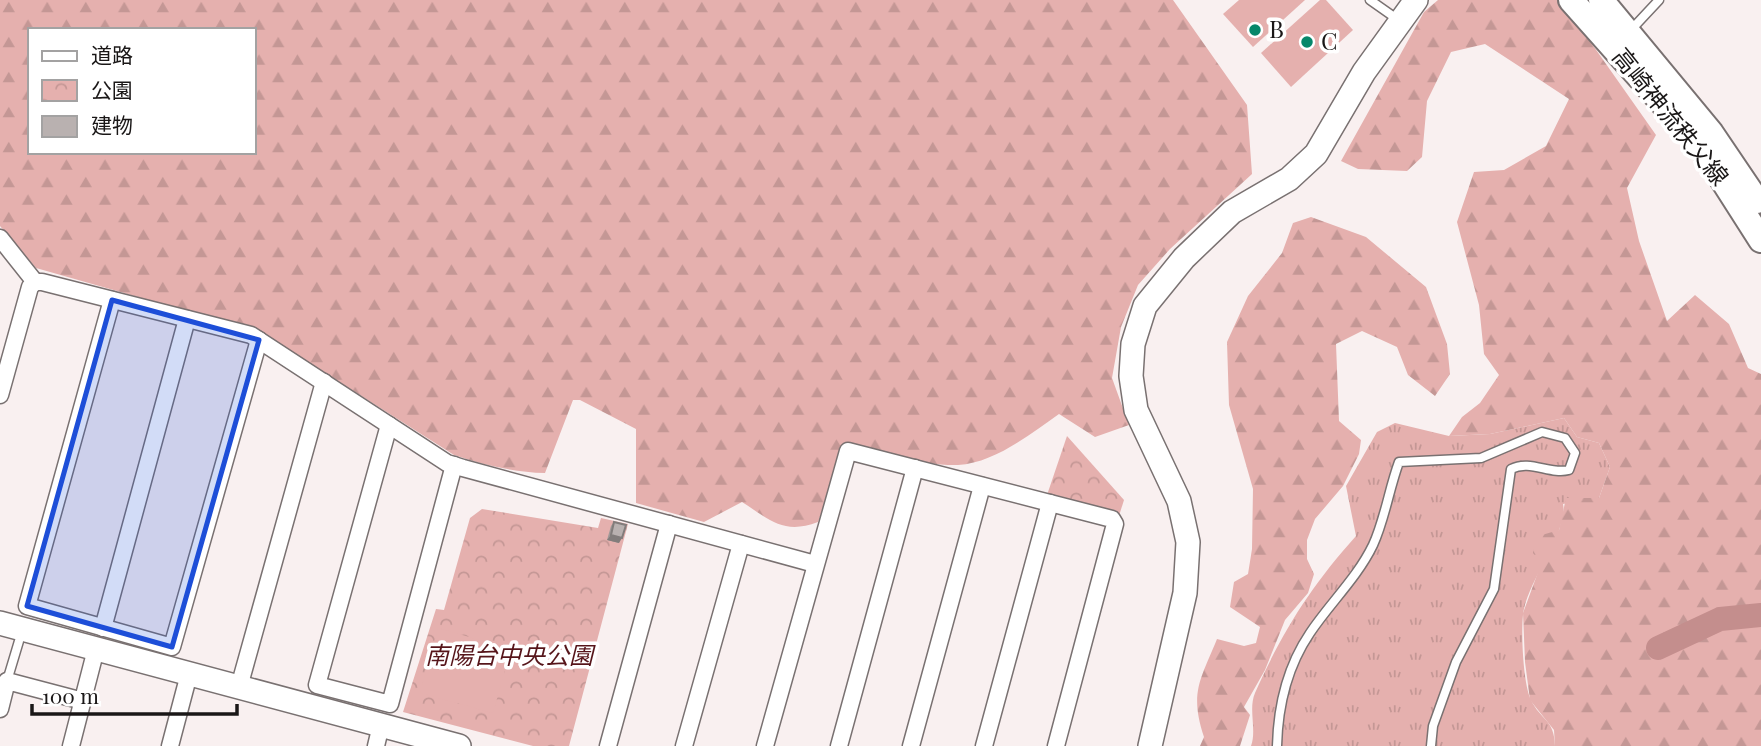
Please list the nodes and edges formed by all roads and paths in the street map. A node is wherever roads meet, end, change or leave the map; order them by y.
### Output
1 (1370, 0) edge
2 (1416, 0) edge
3 (1571, 0) edge
4 (1601, 0) edge
5 (1659, 0) edge
6 (1400, 21) junction
7 (1622, 40) junction
8 (1761, 208) edge
9 (0, 238) edge
10 (1761, 240) edge
11 (36, 282) junction
12 (112, 300) junction
13 (187, 319) junction
14 (258, 340) junction
15 (324, 382) junction
16 (0, 395) edge
17 (390, 425) junction
18 (454, 466) junction
19 (915, 468) junction
20 (982, 486) junction
21 (1050, 503) junction
22 (669, 524) junction
23 (741, 544) junction
24 (815, 564) junction
25 (0, 623) edge
26 (99, 638) junction
27 (19, 641) dead end
28 (189, 674) junction
29 (8, 681) junction
30 (239, 687) junction
31 (83, 701) junction
32 (0, 709) edge
33 (378, 736) edge
34 (71, 746) edge
35 (170, 746) edge
36 (459, 746) edge
37 (608, 746) edge
38 (684, 746) edge
39 (765, 746) edge
40 (839, 746) edge
41 (911, 746) edge
42 (985, 746) edge
43 (1056, 746) edge
44 (1150, 746) edge
45 (1277, 746) edge
46 (1431, 746) edge

1 - 6 lane
2 - 6 street
3 - 7 main road, 高崎神流秩父線
4 - 7 main road, 高崎神流秩父線
5 - 7 lane
6 - 44 street
7 - 8 main road, 高崎神流秩父線
7 - 10 main road, 高崎神流秩父線
9 - 11 street
11 - 12 street
11 - 16 street
12 - 13 street
12 - 26 street
13 - 14 street
13 - 26 street
14 - 15 street
14 - 26 street
15 - 17 street
15 - 30 street
17 - 18 street
17 - 18 street
18 - 22 street
19 - 20 street
19 - 24 street
19 - 40 street
20 - 21 street
20 - 41 street
21 - 42 street
21 - 43 street
22 - 23 street
22 - 37 street
23 - 24 street
23 - 38 street
24 - 39 street
25 - 26 street
26 - 28 street
26 - 31 street
27 - 29 lane
28 - 30 street
28 - 35 street
29 - 31 street
29 - 32 street
30 - 33 street
31 - 34 street
33 - 36 street
45 - 46 lane

